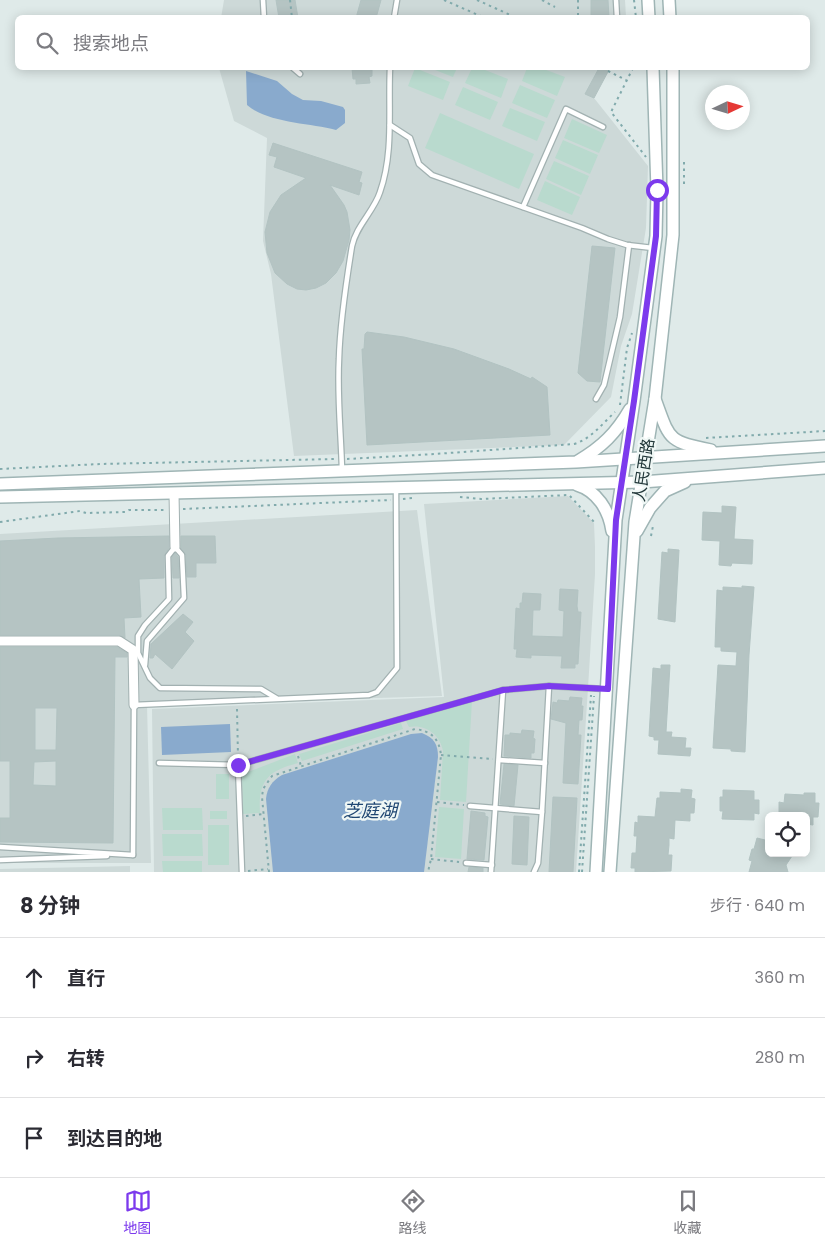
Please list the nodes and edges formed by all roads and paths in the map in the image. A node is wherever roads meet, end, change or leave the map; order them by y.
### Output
1 (263, 0) edge
2 (290, 0) edge
3 (397, 0) edge
4 (444, 0) edge
5 (477, 0) edge
6 (542, 0) edge
7 (578, 0) edge
8 (616, 0) edge
9 (634, 0) edge
10 (648, 0) edge
11 (669, 0) edge
12 (555, 7) dead end
13 (264, 15) edge
14 (292, 15) edge
15 (394, 15) edge
16 (478, 15) edge
17 (510, 15) edge
18 (578, 15) edge
19 (617, 15) edge
20 (636, 15) edge
21 (649, 15) edge
22 (670, 15) edge
23 (295, 70) edge
24 (390, 70) edge
25 (632, 70) edge
26 (653, 70) edge
27 (673, 70) edge
28 (608, 71) dead end
29 (300, 74) dead end
30 (626, 81) junction
31 (390, 125) junction
32 (602, 127) dead end
33 (684, 154) dead end
34 (646, 157) dead end
35 (684, 192) dead end
36 (523, 207) junction
37 (629, 245) junction
38 (654, 248) junction
39 (596, 399) dead end
40 (655, 399) junction
41 (634, 401) junction
42 (597, 429) dead end
43 (825, 431) edge
44 (698, 438) dead end
45 (825, 446) edge
46 (725, 453) junction
47 (645, 458) junction
48 (349, 459) dead end
49 (626, 459) junction
50 (324, 460) dead end
51 (576, 462) junction
52 (825, 468) edge
53 (0, 469) edge
54 (342, 471) junction
55 (693, 478) junction
56 (622, 482) junction
57 (642, 482) junction
58 (0, 484) edge
59 (570, 484) junction
60 (396, 487) junction
61 (174, 493) junction
62 (457, 497) dead end
63 (0, 498) edge
64 (419, 498) dead end
65 (410, 499) dead end
66 (380, 500) dead end
67 (243, 501) dead end
68 (243, 507) junction
69 (589, 507) dead end
70 (189, 509) dead end
71 (158, 510) dead end
72 (584, 511) junction
73 (654, 519) dead end
74 (0, 522) edge
75 (595, 522) dead end
76 (634, 534) junction
77 (651, 536) dead end
78 (614, 544) junction
79 (175, 547) junction
80 (0, 641) edge
81 (145, 665) junction
82 (549, 686) junction
83 (593, 688) junction
84 (608, 689) junction
85 (503, 690) junction
86 (277, 699) junction
87 (134, 705) junction
88 (237, 709) dead end
89 (296, 749) junction
90 (441, 755) junction
91 (499, 760) junction
92 (159, 763) dead end
93 (546, 763) junction
94 (238, 765) junction
95 (301, 766) junction
96 (436, 802) junction
97 (470, 806) joint
98 (495, 809) junction
99 (542, 812) junction
100 (264, 814) junction
101 (240, 816) junction
102 (0, 847) edge
103 (133, 855) junction
104 (431, 859) junction
105 (0, 860) edge
106 (466, 863) joint
107 (492, 865) junction
108 (269, 871) edge
109 (242, 872) edge
110 (428, 872) edge
111 (491, 872) edge
112 (534, 872) edge
113 (580, 872) edge
114 (596, 872) edge
115 (610, 872) edge

1 - 13 lane
2 - 14 path
3 - 15 lane
4 - 16 path
5 - 17 path
6 - 12 path
7 - 18 path
8 - 19 lane
9 - 20 path
10 - 21 main road
11 - 22 main road
23 - 29 lane
24 - 31 lane
25 - 30 path
26 - 38 main road
27 - 40 main road, 人民西路
28 - 30 path
30 - 34 path
31 - 36 lane
31 - 54 lane
32 - 36 lane
33 - 35 path
36 - 37 lane
37 - 38 lane
37 - 39 lane
38 - 41 main road
40 - 46 main road
40 - 47 main road, 人民西路
41 - 49 main road
41 - 51 main road
42 - 48 path
43 - 44 path
45 - 46 main road
46 - 47 main road
47 - 49 main road
47 - 57 main road, 人民西路
49 - 51 main road
49 - 56 main road
50 - 53 path
51 - 54 main road
52 - 55 main road
54 - 58 main road
55 - 57 main road
55 - 76 main road
56 - 57 main road
56 - 59 main road
56 - 78 main road
57 - 76 main road, 人民西路
59 - 60 main road
59 - 78 main road
60 - 61 main road
60 - 86 lane
61 - 63 main road
61 - 79 street
62 - 72 path
64 - 65 path
66 - 68 path
67 - 68 path
68 - 70 path
69 - 72 path
71 - 74 path
72 - 75 path
73 - 77 path
76 - 115 main road, 人民西路
78 - 84 main road
79 - 81 lane
79 - 81 lane
80 - 87 street
81 - 86 lane
82 - 83 lane
82 - 85 lane
82 - 93 lane
83 - 84 lane
83 - 113 path
84 - 114 main road
85 - 89 lane
85 - 91 lane
86 - 87 lane
87 - 103 lane
88 - 94 path
89 - 94 lane
89 - 95 path
90 - 91 path
90 - 95 path
90 - 96 path
91 - 93 lane
91 - 98 lane
92 - 94 lane
93 - 99 lane
94 - 101 lane
95 - 100 path
96 - 97 path
96 - 104 path
97 - 98 lane
98 - 99 lane
98 - 107 lane
99 - 112 lane
100 - 101 path
100 - 108 path
101 - 109 lane
102 - 103 lane
103 - 105 lane
104 - 106 path
104 - 110 path
106 - 107 lane
107 - 111 lane
108 - 109 path

